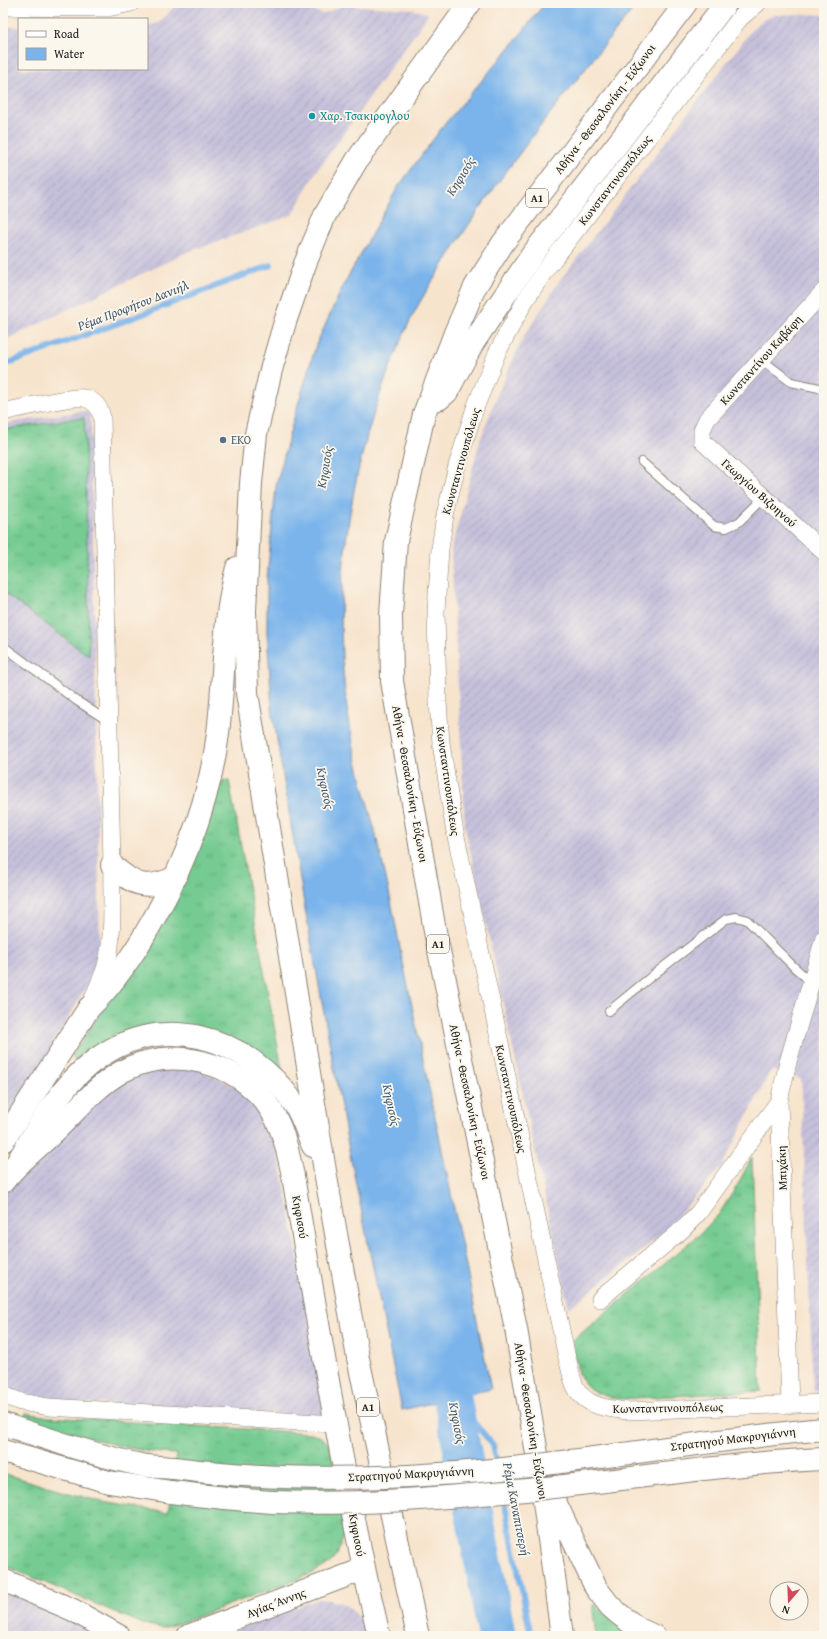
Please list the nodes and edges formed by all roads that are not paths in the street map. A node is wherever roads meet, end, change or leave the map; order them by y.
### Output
1 (131, 3) edge
2 (470, 3) edge
3 (686, 3) edge
4 (726, 3) edge
5 (758, 3) edge
6 (3, 7) edge
7 (824, 291) edge
8 (762, 360) junction
9 (824, 389) edge
10 (3, 412) edge
11 (424, 414) junction
12 (702, 430) joint
13 (642, 462) dead end
14 (764, 497) junction
15 (249, 526) junction
16 (824, 552) edge
17 (3, 646) edge
18 (109, 722) junction
19 (112, 865) junction
20 (176, 877) junction
21 (824, 938) edge
22 (812, 982) junction
23 (89, 1008) junction
24 (609, 1011) dead end
25 (779, 1101) junction
26 (3, 1141) edge
27 (8, 1175) edge
28 (326, 1177) junction
29 (600, 1299) dead end
30 (3, 1395) edge
31 (824, 1403) edge
32 (790, 1404) junction
33 (3, 1424) edge
34 (335, 1424) junction
35 (824, 1429) edge
36 (3, 1451) edge
37 (824, 1459) edge
38 (540, 1472) junction
39 (364, 1569) junction
40 (3, 1580) edge
41 (119, 1636) edge
42 (188, 1636) edge
43 (379, 1636) edge
44 (418, 1636) edge
45 (562, 1636) edge
46 (654, 1636) edge

1 - 6 street
2 - 15 main road, Α1
3 - 11 main road, Αθήνα - Θεσσαλονίκη - Εύζωνοι / Α1
4 - 11 main road
5 - 32 street, Κωνσταντινουπόλεως
7 - 8 street, Κωνσταντίνου Καβάφη
8 - 9 lane
8 - 12 street, Κωνσταντίνου Καβάφη
10 - 18 street
11 - 38 main road, Αθήνα - Θεσσαλονίκη - Εύζωνοι / Α1
12 - 14 street, Γεωργίου Βιζυηνού
13 - 14 lane
14 - 16 street, Γεωργίου Βιζυηνού
15 - 20 main road
15 - 28 main road, Α1
17 - 18 lane
18 - 19 street
19 - 20 main road
19 - 23 street
20 - 23 main road
21 - 22 street, Μπιχάκη
22 - 24 lane
22 - 25 street, Μπιχάκη
23 - 26 main road
25 - 29 street
25 - 32 street, Μπιχάκη
27 - 28 main road
27 - 34 main road, Κηφισού
28 - 44 main road, Α1
30 - 34 street
31 - 32 street, Κωνσταντινουπόλεως
33 - 35 main road, Στρατηγού Μακρυγιάννη, bridge
34 - 39 main road, Κηφισού
36 - 37 main road, Στρατηγού Μακρυγιάννη, bridge
38 - 45 main road, Αθήνα - Θεσσαλονίκη - Εύζωνοι / Α1
38 - 46 main road
39 - 42 main road, Αγίας Άννης
39 - 43 main road, Κηφισού
40 - 41 main road

